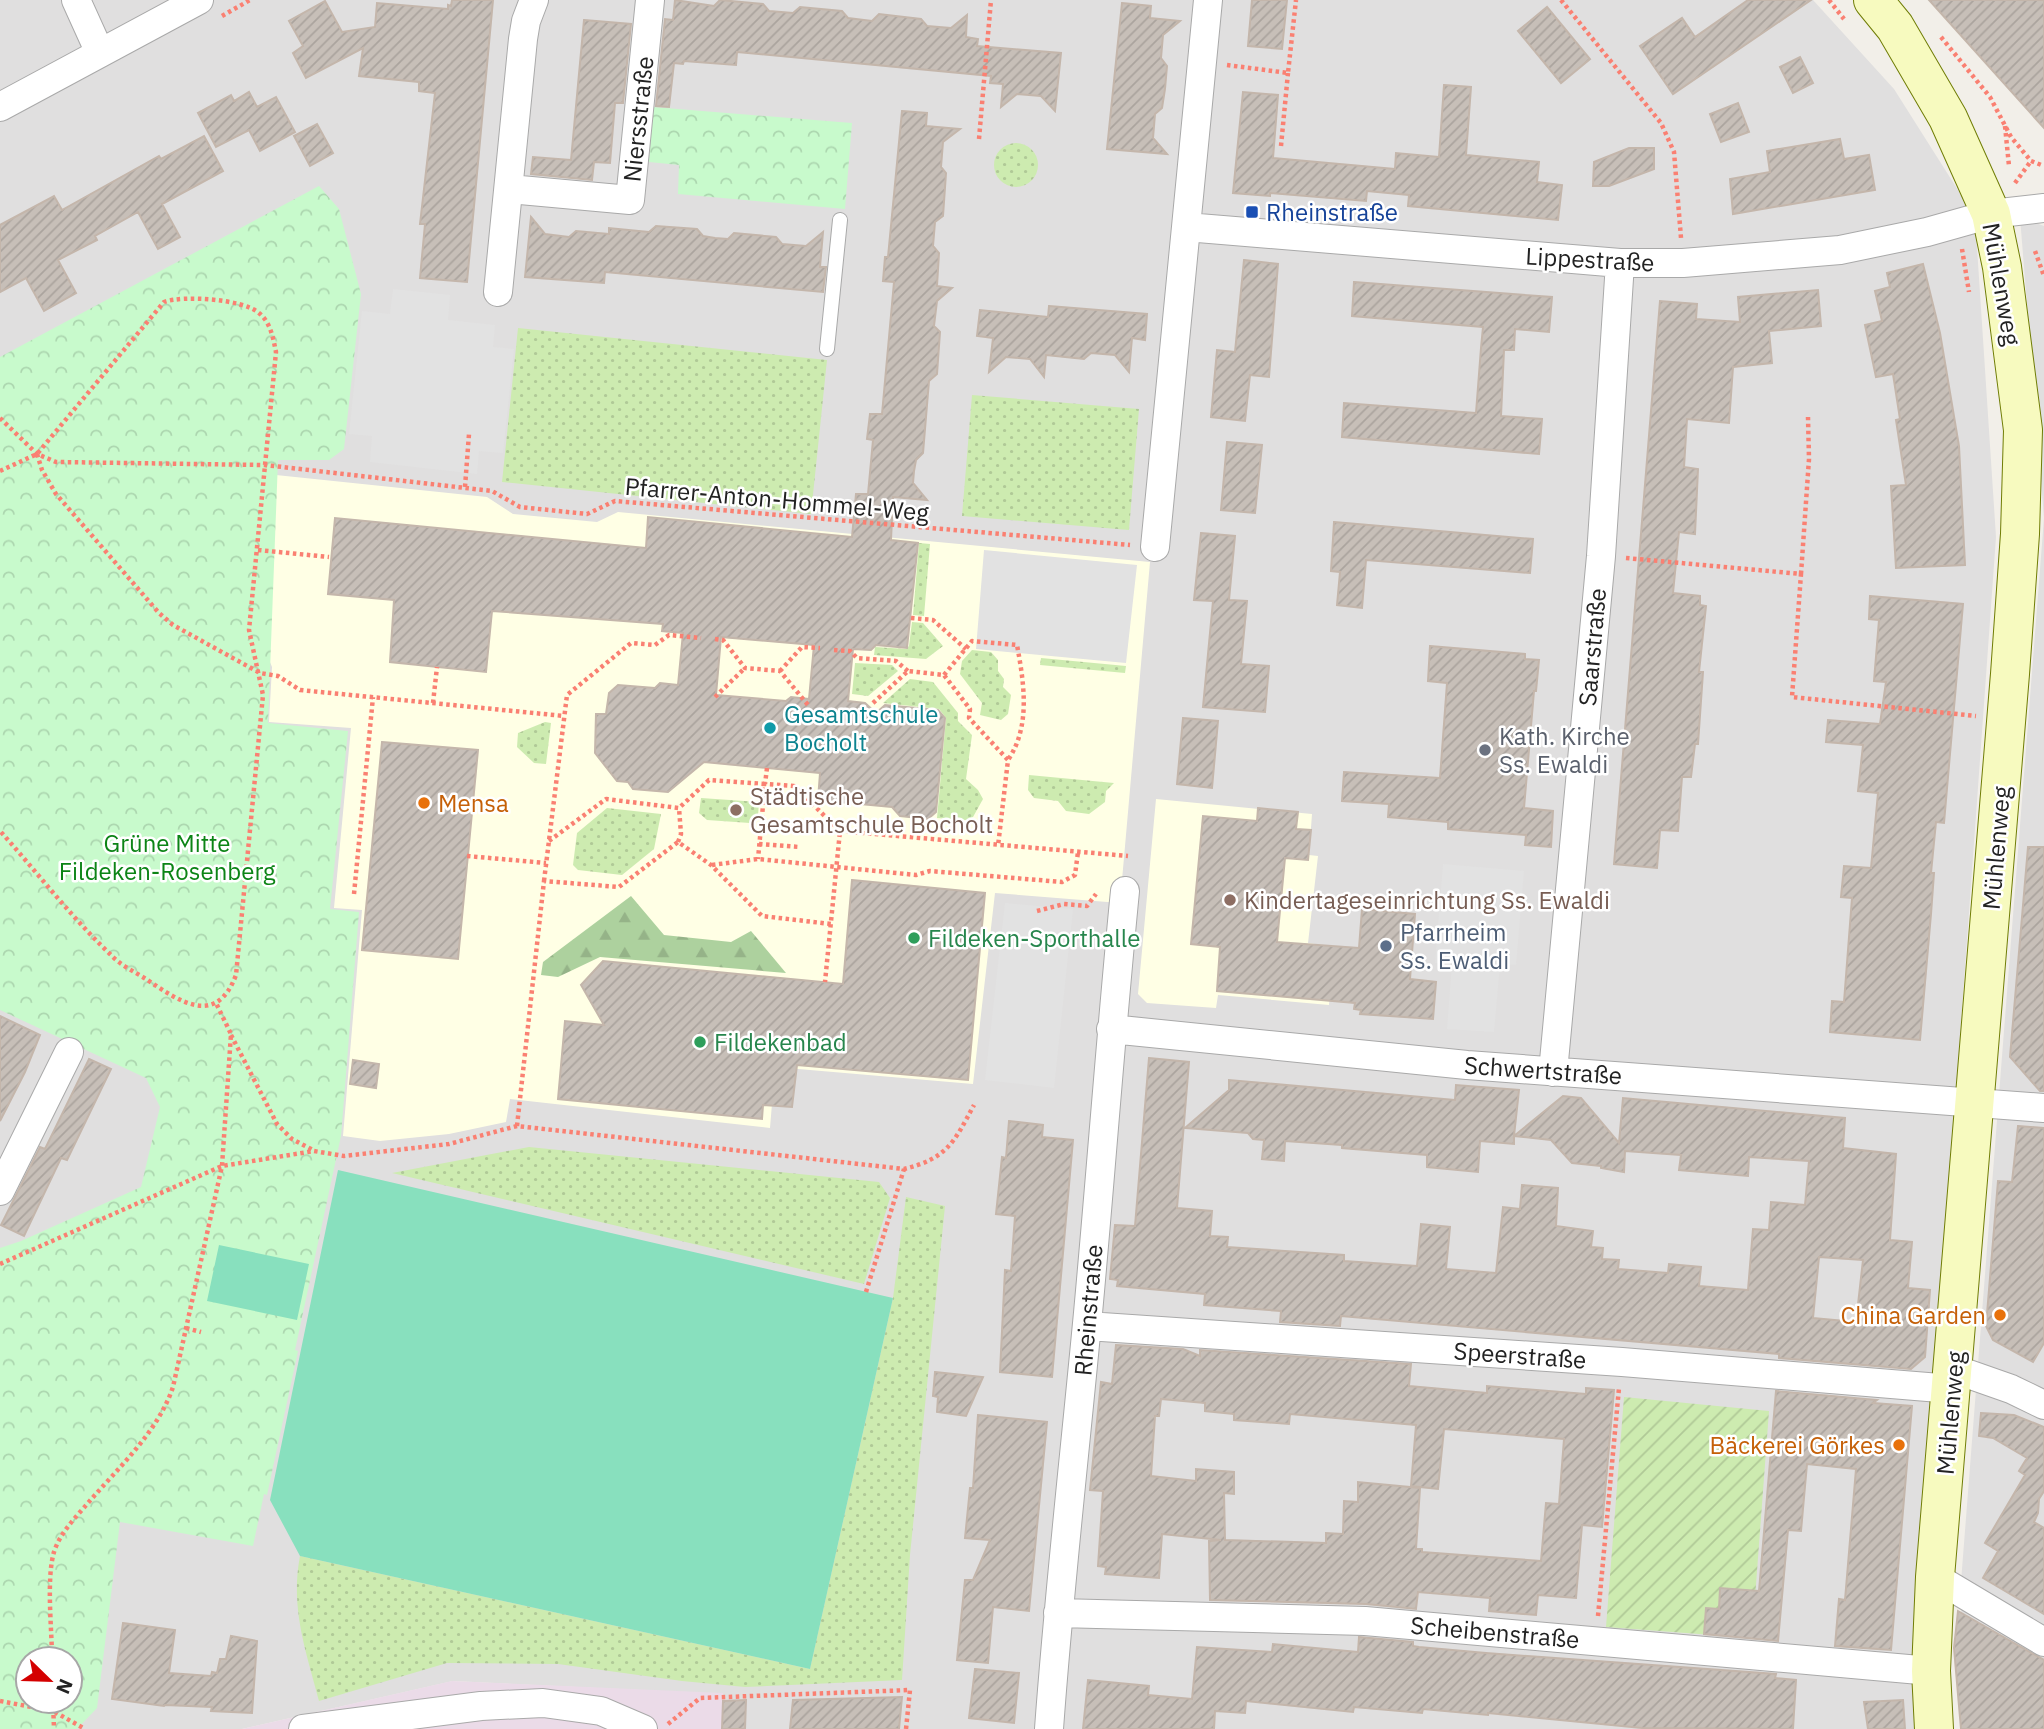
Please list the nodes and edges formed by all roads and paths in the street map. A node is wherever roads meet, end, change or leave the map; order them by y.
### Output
1 (76, 0) edge
2 (199, 0) edge
3 (534, 0) edge
4 (650, 0) edge
5 (991, 0) edge
6 (1208, 0) edge
7 (1296, 0) edge
8 (1561, 0) edge
9 (1829, 0) edge
10 (1859, 11) edge
11 (1933, 28) dead end
12 (100, 53) junction
13 (1202, 63) junction
14 (1288, 73) junction
15 (0, 107) edge
16 (979, 139) dead end
17 (1281, 146) dead end
18 (2044, 166) edge
19 (509, 189) junction
20 (2044, 208) edge
21 (1991, 214) junction
22 (840, 220) dead end
23 (1186, 227) junction
24 (1620, 263) junction
25 (1683, 263) junction
26 (498, 292) dead end
27 (827, 349) dead end
28 (1808, 417) dead end
29 (0, 418) edge
30 (469, 434) dead end
31 (37, 454) junction
32 (265, 465) junction
33 (0, 471) edge
34 (465, 487) junction
35 (1155, 547) joint
36 (258, 550) junction
37 (1601, 556) junction
38 (329, 557) dead end
39 (1801, 574) junction
40 (911, 618) dead end
41 (701, 638) dead end
42 (715, 639) dead end
43 (820, 648) dead end
44 (965, 649) junction
45 (834, 650) dead end
46 (437, 667) dead end
47 (745, 668) junction
48 (780, 671) junction
49 (908, 671) junction
50 (260, 673) junction
51 (944, 675) junction
52 (715, 696) dead end
53 (373, 697) junction
54 (873, 702) dead end
55 (433, 703) junction
56 (808, 705) dead end
57 (564, 716) junction
58 (1981, 717) dead end
59 (1008, 760) junction
60 (767, 768) dead end
61 (765, 784) junction
62 (679, 807) junction
63 (0, 831) edge
64 (840, 831) junction
65 (548, 842) junction
66 (678, 842) junction
67 (760, 844) junction
68 (999, 846) junction
69 (799, 847) dead end
70 (1078, 852) junction
71 (467, 856) dead end
72 (1128, 856) dead end
73 (758, 859) junction
74 (546, 863) junction
75 (711, 865) junction
76 (838, 867) junction
77 (544, 881) junction
78 (1112, 890) joint
79 (354, 894) dead end
80 (1037, 911) dead end
81 (831, 924) junction
82 (825, 982) dead end
83 (216, 1003) junction
84 (1111, 1029) junction
85 (231, 1034) junction
86 (69, 1052) dead end
87 (1553, 1072) junction
88 (1975, 1102) junction
89 (974, 1105) dead end
90 (2044, 1108) edge
91 (517, 1126) junction
92 (314, 1151) junction
93 (222, 1166) junction
94 (904, 1169) junction
95 (0, 1191) edge
96 (0, 1264) edge
97 (866, 1292) dead end
98 (1087, 1326) junction
99 (186, 1328) junction
100 (201, 1332) dead end
101 (1622, 1362) junction
102 (1953, 1379) junction
103 (2044, 1405) edge
104 (1935, 1577) junction
105 (1058, 1613) junction
106 (1595, 1641) junction
107 (2044, 1642) edge
108 (52, 1645) edge
109 (1931, 1671) junction
110 (60, 1715) edge
111 (85, 1729) edge
112 (303, 1729) edge
113 (643, 1729) edge
114 (662, 1729) edge
115 (906, 1729) edge
116 (1049, 1729) edge
117 (1934, 1729) edge

1 - 12 street
2 - 12 street
3 - 19 street
4 - 19 street, Niersstraße
5 - 16 path
6 - 13 street
7 - 14 path
8 - 25 path
9 - 10 path
10 - 21 main road, Mühlenweg
11 - 18 path
12 - 15 street
13 - 14 path
13 - 23 street
14 - 17 path
19 - 26 street
20 - 21 street, Lippestraße
21 - 25 street, Lippestraße
21 - 88 main road, Mühlenweg
22 - 27 lane
23 - 24 street, Lippestraße
23 - 35 street
24 - 25 street, Lippestraße
24 - 37 street, Saarstraße
28 - 39 path
29 - 31 path, Pfarrer-Anton-Hommel-Weg
30 - 34 path
31 - 32 path, Pfarrer-Anton-Hommel-Weg
31 - 32 path
31 - 33 path
31 - 50 path
32 - 34 path, Pfarrer-Anton-Hommel-Weg
32 - 36 path
34 - 35 path, Pfarrer-Anton-Hommel-Weg
36 - 38 path
36 - 50 path
37 - 39 path
37 - 87 street, Saarstraße
39 - 58 path
40 - 44 path
41 - 57 path
42 - 47 path
43 - 48 path
44 - 51 path
44 - 59 path
45 - 49 path
46 - 55 path
47 - 48 path
47 - 52 path
48 - 56 path
49 - 51 path
49 - 54 path
50 - 53 path
50 - 83 path
51 - 59 path
53 - 55 path
53 - 79 path
55 - 57 path
57 - 65 path
59 - 68 path
60 - 61 path
61 - 62 path
61 - 64 path
61 - 67 path
62 - 65 path
62 - 66 path
63 - 83 path
64 - 68 path
64 - 76 path
65 - 74 path
66 - 75 path
66 - 77 path
67 - 69 path
67 - 73 path
68 - 70 path
70 - 72 path
70 - 76 path
71 - 74 path
73 - 75 path
73 - 76 path
74 - 77 path
75 - 81 path
76 - 81 path
77 - 91 path
78 - 80 path
78 - 84 street, Rheinstraße
81 - 82 path
83 - 85 path
84 - 87 street, Schwertstraße
84 - 98 street, Rheinstraße
85 - 92 path
85 - 93 path
86 - 95 street
87 - 88 street, Schwertstraße
88 - 90 street, Schwertstraße
88 - 102 main road, Mühlenweg
89 - 94 path
91 - 92 path
91 - 94 path
92 - 93 path
93 - 96 path
93 - 99 path
94 - 97 path
98 - 101 street, Speerstraße
98 - 105 street, Rheinstraße
99 - 100 path
99 - 108 path
101 - 102 street, Speerstraße
101 - 106 path
102 - 103 street, Speerstraße
102 - 104 main road, Mühlenweg
104 - 107 street
104 - 109 main road, Mühlenweg
105 - 106 street, Scheibenstraße
105 - 116 street, Rheinstraße
106 - 109 street, Scheibenstraße
109 - 117 main road, Mühlenweg
110 - 111 path
112 - 113 street
114 - 115 path

